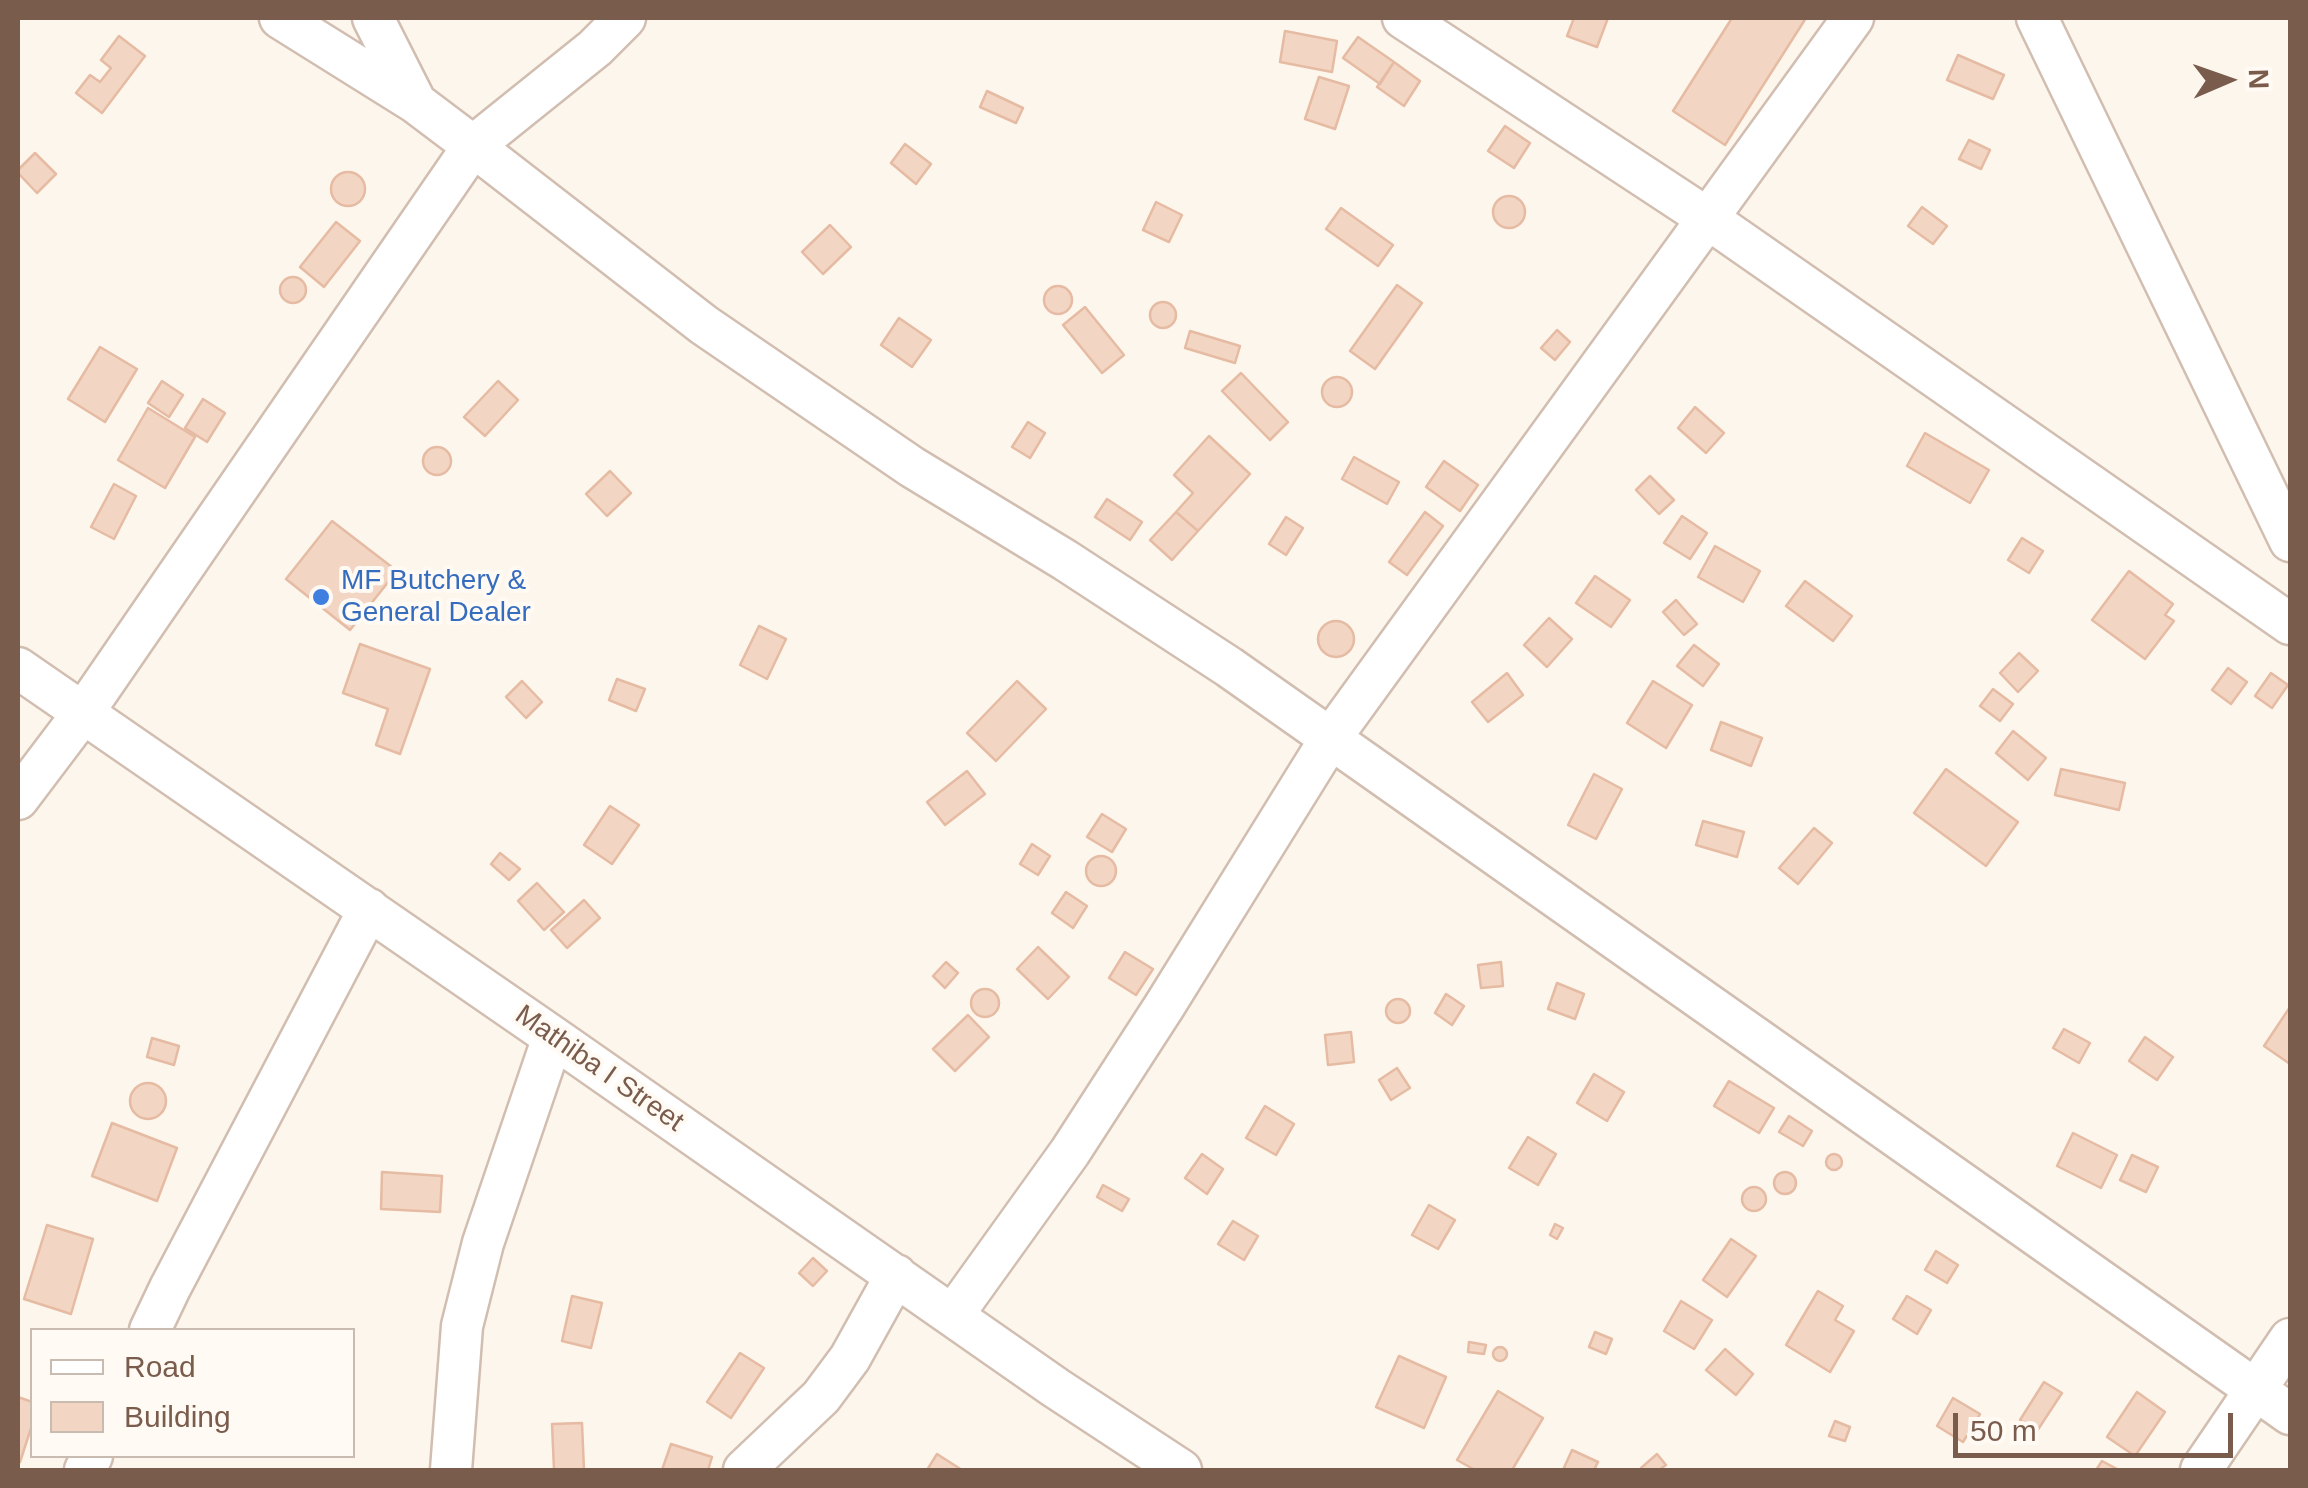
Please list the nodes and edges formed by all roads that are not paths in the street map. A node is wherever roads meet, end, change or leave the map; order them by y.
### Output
1 (280, 18) edge
2 (373, 18) edge
3 (625, 18) edge
4 (1403, 18) edge
5 (1853, 18) edge
6 (2037, 18) edge
7 (416, 103) junction
8 (472, 146) junction
9 (1708, 218) junction
10 (2290, 541) edge
11 (2290, 624) edge
12 (18, 668) edge
13 (83, 713) junction
14 (1330, 740) junction
15 (18, 799) edge
16 (369, 909) junction
17 (553, 1037) junction
18 (896, 1276) junction
19 (952, 1315) junction
20 (151, 1328) edge
21 (2290, 1339) edge
22 (2256, 1390) junction
23 (2290, 1414) edge
24 (451, 1470) edge
25 (744, 1470) edge
26 (1180, 1470) edge
27 (2201, 1470) edge

1 - 7 street
2 - 7 street
3 - 8 street
4 - 9 street
5 - 9 street
6 - 10 street
7 - 8 street
8 - 13 street
8 - 14 street
9 - 11 street
9 - 14 street
12 - 13 street, Mathiba I Street
13 - 15 street
13 - 16 street, Mathiba I Street
14 - 19 street
14 - 22 street
16 - 17 street, Mathiba I Street
16 - 20 street
17 - 18 street, Mathiba I Street
17 - 24 street
18 - 19 street, Mathiba I Street
18 - 25 street
19 - 26 street, Mathiba I Street
21 - 22 street
22 - 23 street
22 - 27 street

